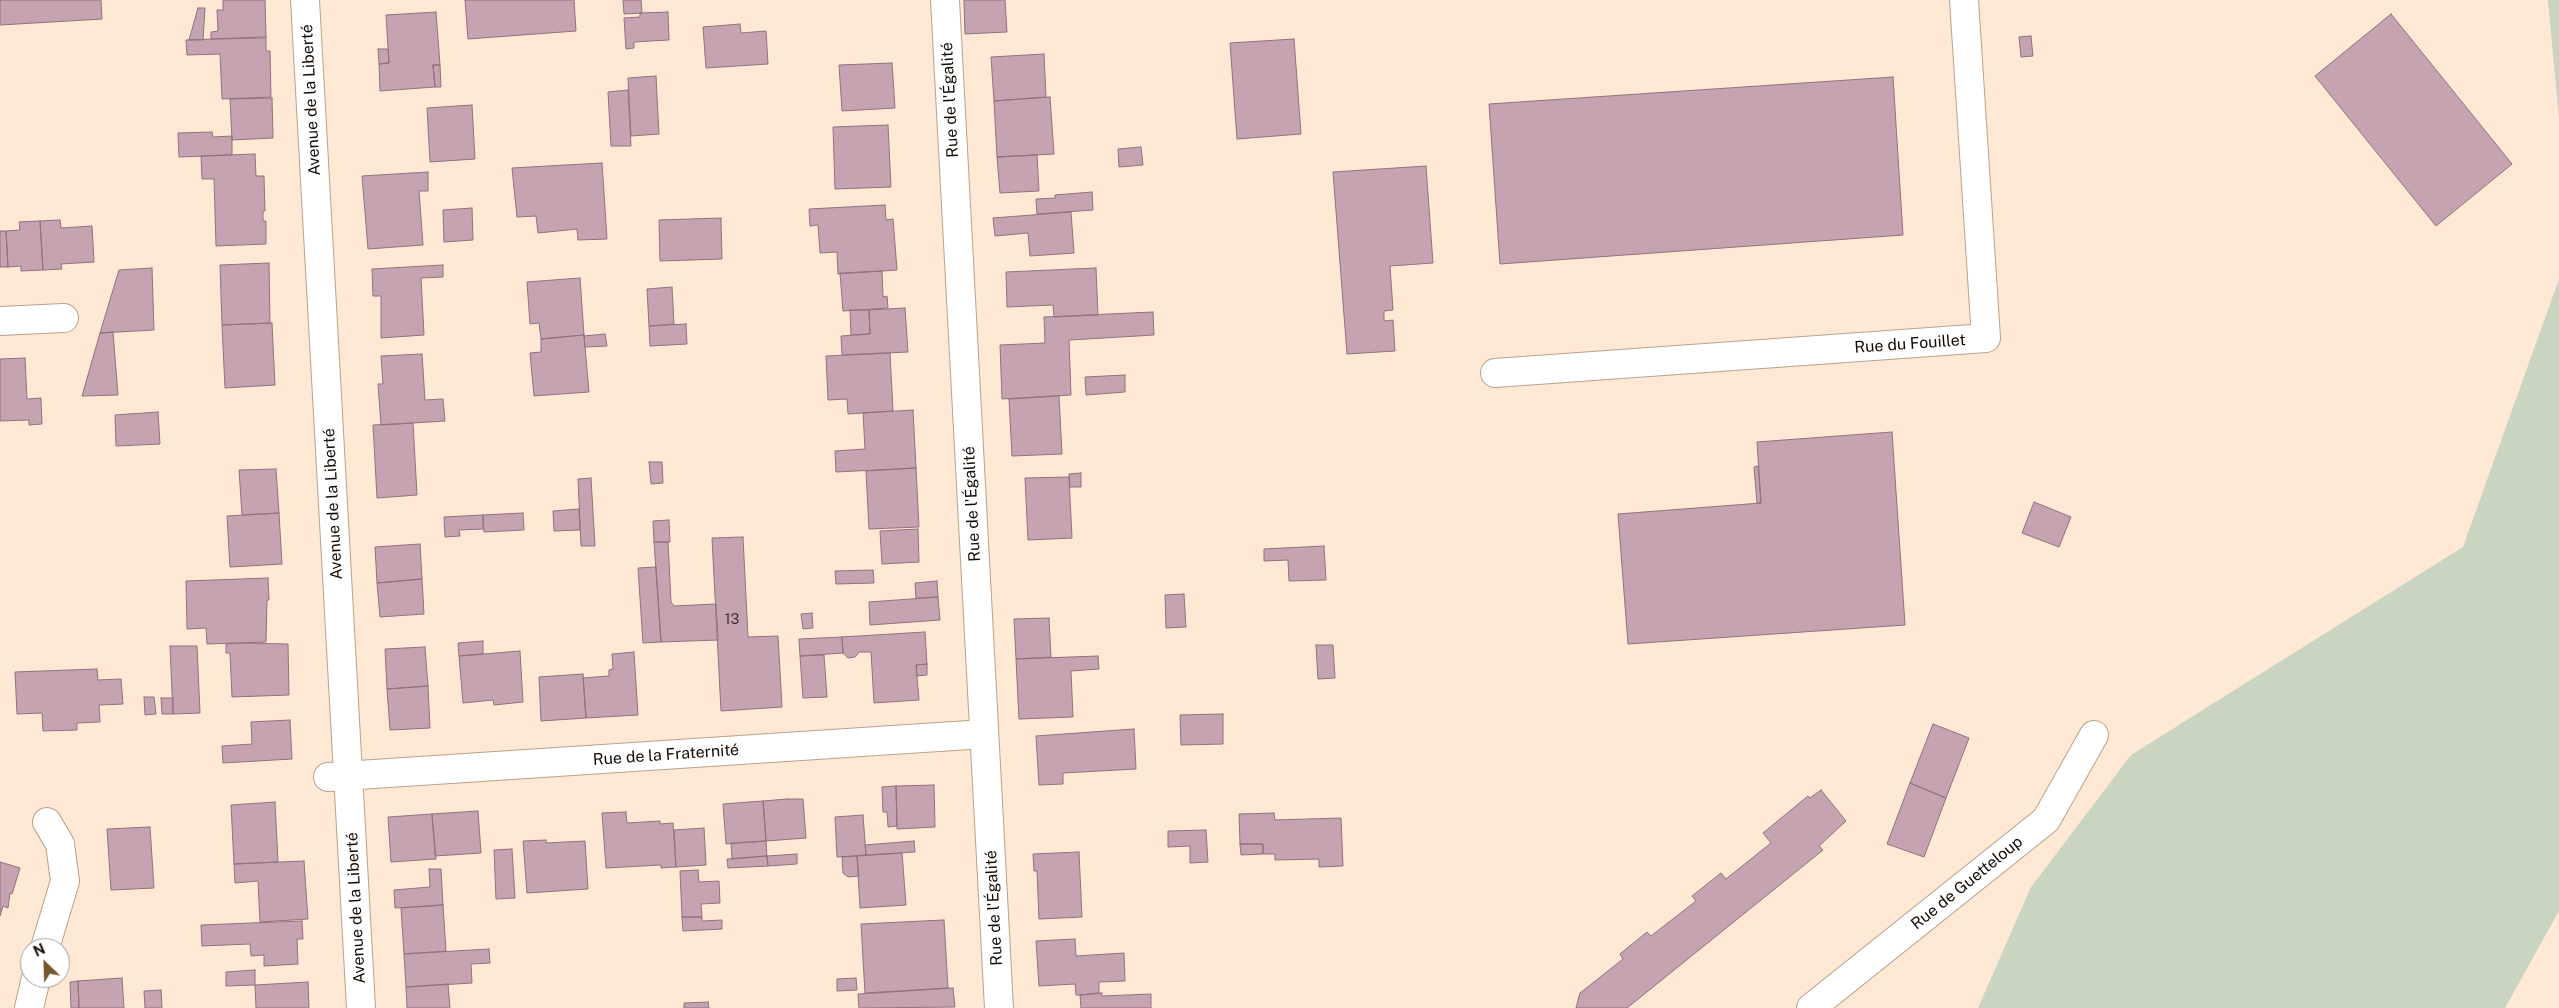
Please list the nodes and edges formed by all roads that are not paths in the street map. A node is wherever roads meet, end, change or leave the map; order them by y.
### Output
1 (305, 0) edge
2 (945, 0) edge
3 (1964, 0) edge
4 (64, 318) dead end
5 (0, 321) edge
6 (1495, 373) dead end
7 (984, 734) junction
8 (2094, 735) dead end
9 (338, 776) junction
10 (47, 822) dead end
11 (48, 938) edge
12 (34, 988) edge
13 (29, 1008) edge
14 (361, 1008) edge
15 (999, 1008) edge
16 (1812, 1008) edge

1 - 9 street, Avenue de la Liberté
2 - 7 street, Rue de l'Égalité
3 - 6 street, Rue du Fouillet
4 - 5 street
7 - 9 street, Rue de la Fraternité
7 - 15 street, Rue de l'Égalité
8 - 16 street, Rue de Guetteloup
9 - 14 street, Avenue de la Liberté
10 - 11 street
12 - 13 street

